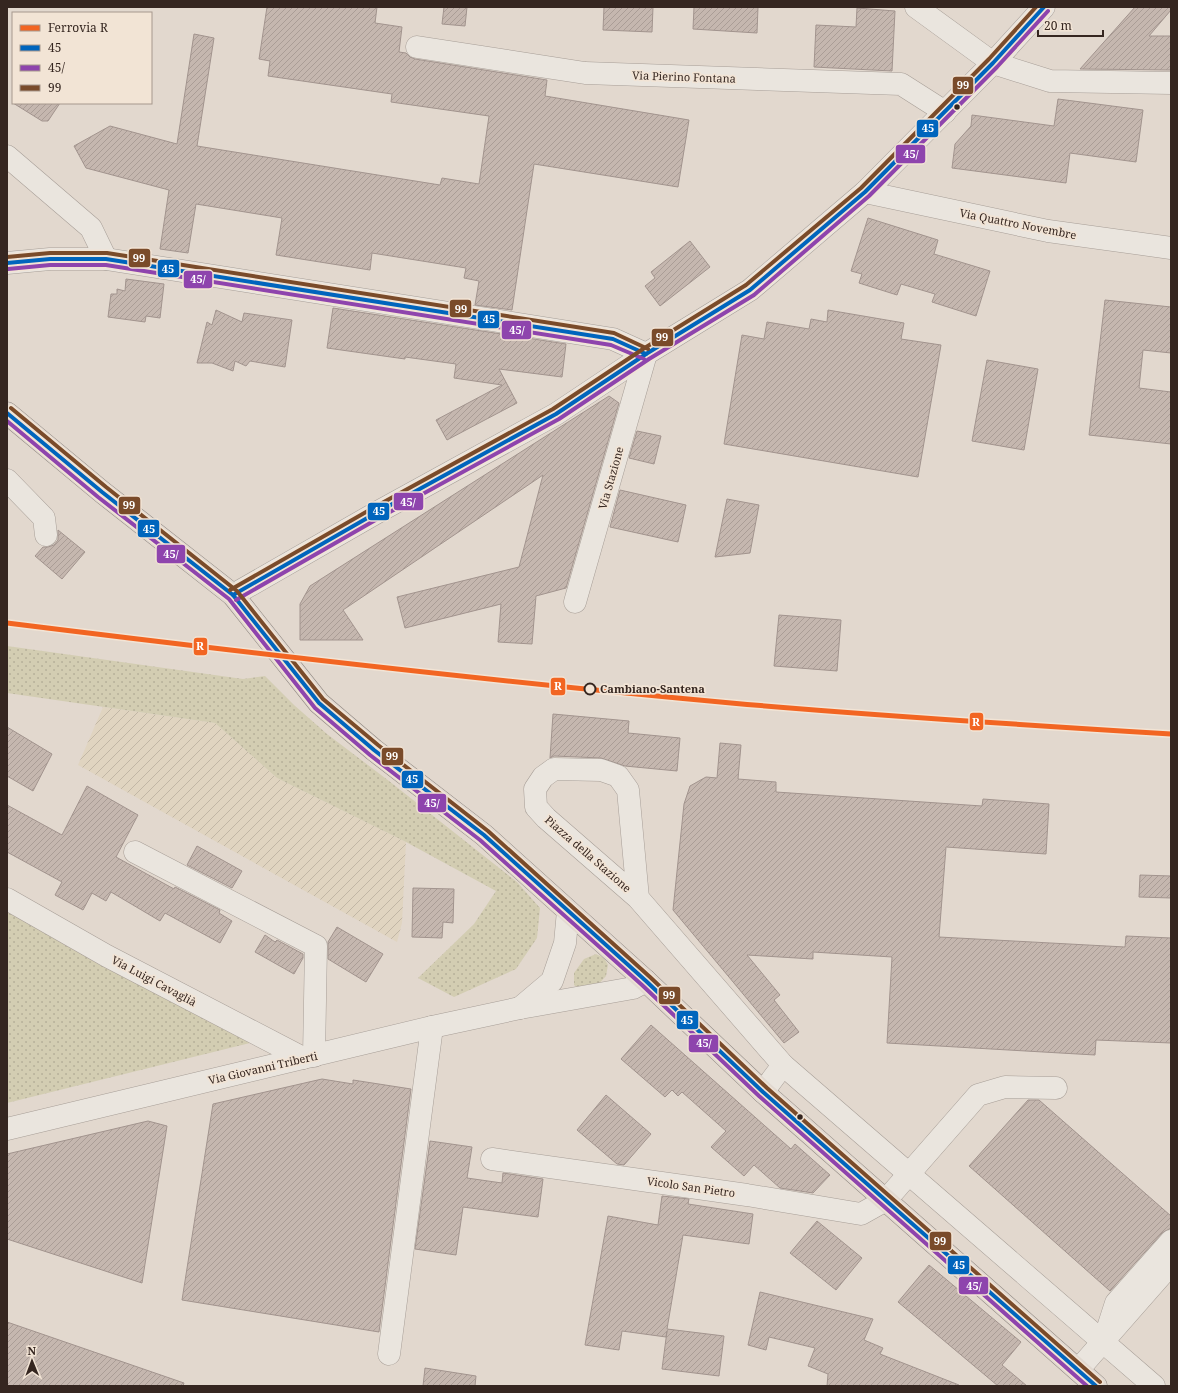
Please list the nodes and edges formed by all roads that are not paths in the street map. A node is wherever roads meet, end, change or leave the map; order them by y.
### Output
1 (916, 7) edge
2 (1044, 7) edge
3 (417, 47) dead end
4 (993, 63) junction
5 (1171, 83) edge
6 (945, 112) junction
7 (7, 156) edge
8 (865, 192) junction
9 (1171, 248) edge
10 (106, 259) junction
11 (7, 263) edge
12 (646, 354) junction
13 (7, 413) edge
14 (7, 480) edge
15 (46, 535) dead end
16 (233, 595) junction
17 (575, 602) dead end
18 (135, 852) dead end
19 (638, 898) junction
20 (7, 899) edge
21 (568, 911) junction
22 (646, 981) junction
23 (520, 1008) junction
24 (432, 1027) junction
25 (308, 1057) junction
26 (783, 1065) junction
27 (1056, 1088) dead end
28 (763, 1092) junction
29 (7, 1129) edge
30 (492, 1159) dead end
31 (909, 1174) junction
32 (886, 1200) junction
33 (1171, 1241) edge
34 (1171, 1264) edge
35 (1104, 1342) junction
36 (389, 1354) dead end
37 (1078, 1370) junction
38 (1096, 1386) edge
39 (1154, 1386) edge

1 - 4 street
2 - 4 street
3 - 6 street, Via Pierino Fontana
4 - 5 street
4 - 6 street
6 - 8 street
7 - 10 street
8 - 9 street, Via Quattro Novembre
8 - 12 street
10 - 11 street
10 - 12 street
12 - 16 street
12 - 17 street, Via Stazione
13 - 16 main road
14 - 15 street
16 - 21 main road
18 - 25 street
19 - 19 street, Piazza della Stazione
19 - 26 street, Piazza della Stazione
20 - 25 street, Via Luigi Cavaglià
21 - 22 main road
21 - 23 street, Via Giovanni Triberti
22 - 23 street, Via Giovanni Triberti
22 - 28 main road
23 - 24 street, Via Giovanni Triberti
24 - 25 street, Via Giovanni Triberti
24 - 36 street
25 - 29 street, Via Giovanni Triberti
26 - 28 street
26 - 31 street, Piazza della Stazione
27 - 31 street, Vicolo San Pietro
28 - 32 main road
30 - 32 street, Vicolo San Pietro
31 - 32 street, Vicolo San Pietro
31 - 35 street, Piazza della Stazione
32 - 37 main road
33 - 35 street
34 - 35 street
35 - 37 street
35 - 39 street, Piazza della Stazione
37 - 38 main road

